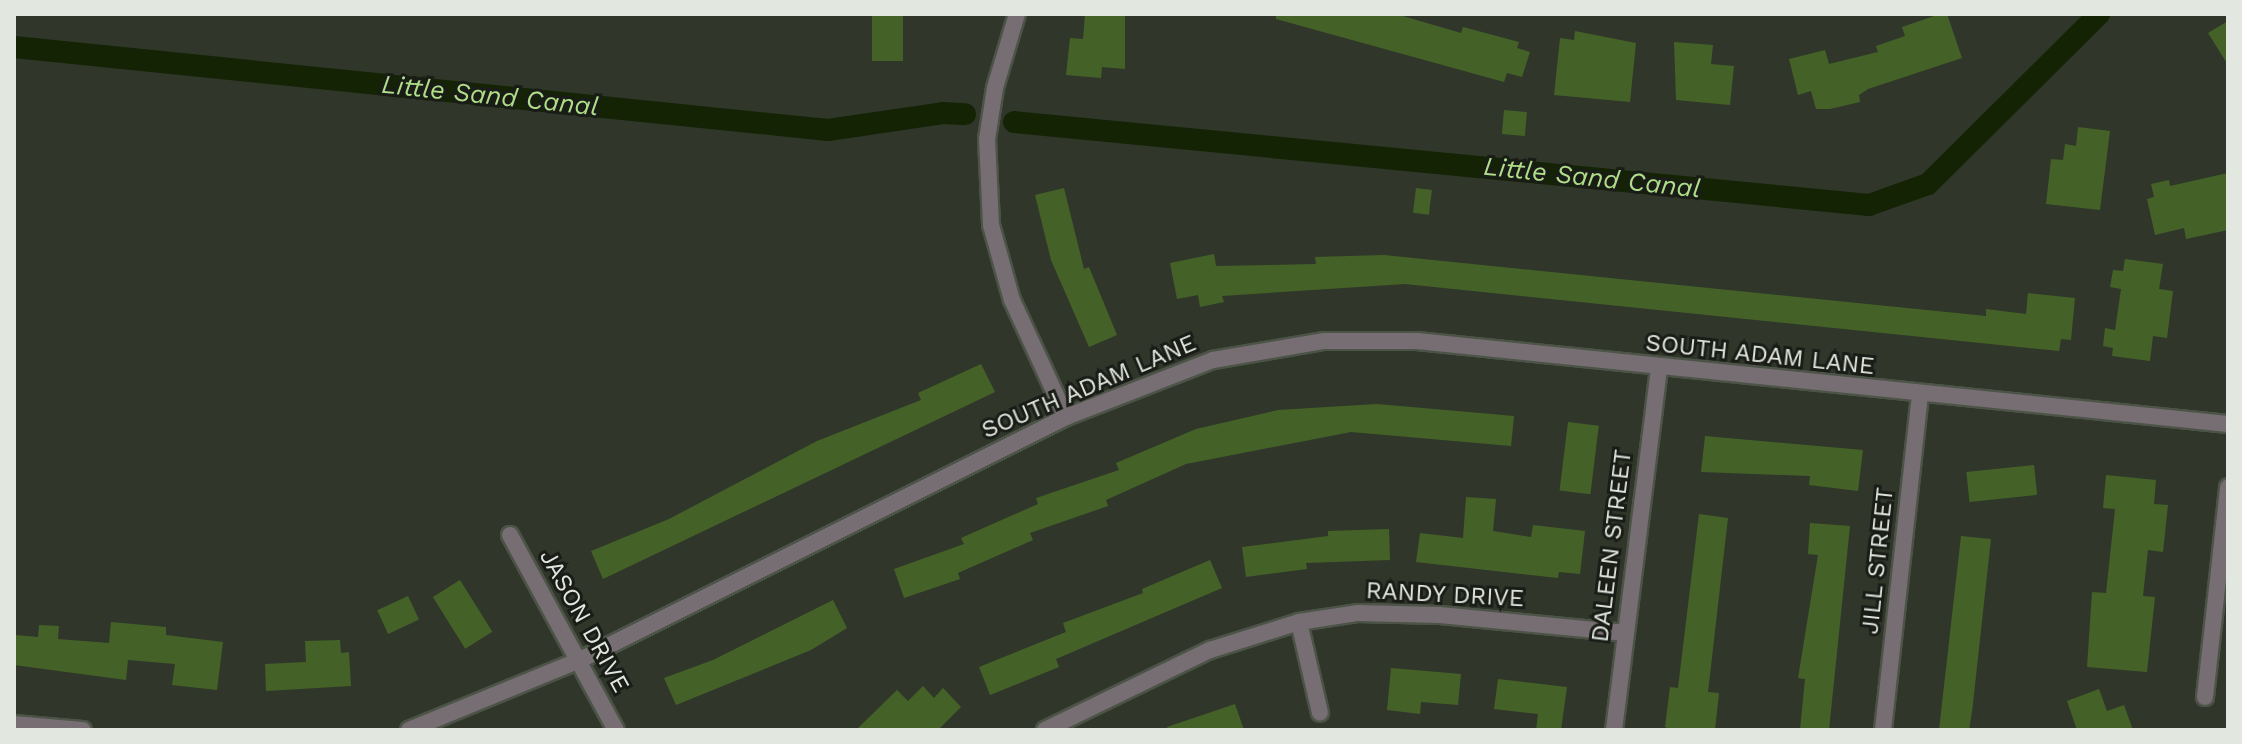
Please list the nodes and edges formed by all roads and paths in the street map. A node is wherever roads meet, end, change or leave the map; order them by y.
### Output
1 (1017, 14) edge
2 (1659, 368) junction
3 (1920, 396) junction
4 (1066, 417) junction
5 (2228, 424) edge
6 (2228, 487) edge
7 (510, 535) dead end
8 (1299, 622) junction
9 (1626, 633) junction
10 (580, 660) junction
11 (2205, 697) dead end
12 (1320, 713) dead end
13 (14, 724) edge
14 (74, 730) edge
15 (409, 730) edge
16 (616, 730) edge
17 (1045, 730) edge
18 (1614, 730) edge
19 (1883, 730) edge

1 - 4 street
2 - 3 street, SOUTH ADAM LANE
2 - 4 street, SOUTH ADAM LANE
2 - 9 street, DALEEN STREET
3 - 5 street, SOUTH ADAM LANE
3 - 19 street, JILL STREET
4 - 10 street, SOUTH ADAM LANE
6 - 11 street
7 - 10 street, JASON DRIVE
8 - 9 street, RANDY DRIVE
8 - 12 street
8 - 17 street, RANDY DRIVE
9 - 18 street, DALEEN STREET
10 - 15 street, SOUTH ADAM LANE
10 - 16 street, JASON DRIVE
13 - 14 street

